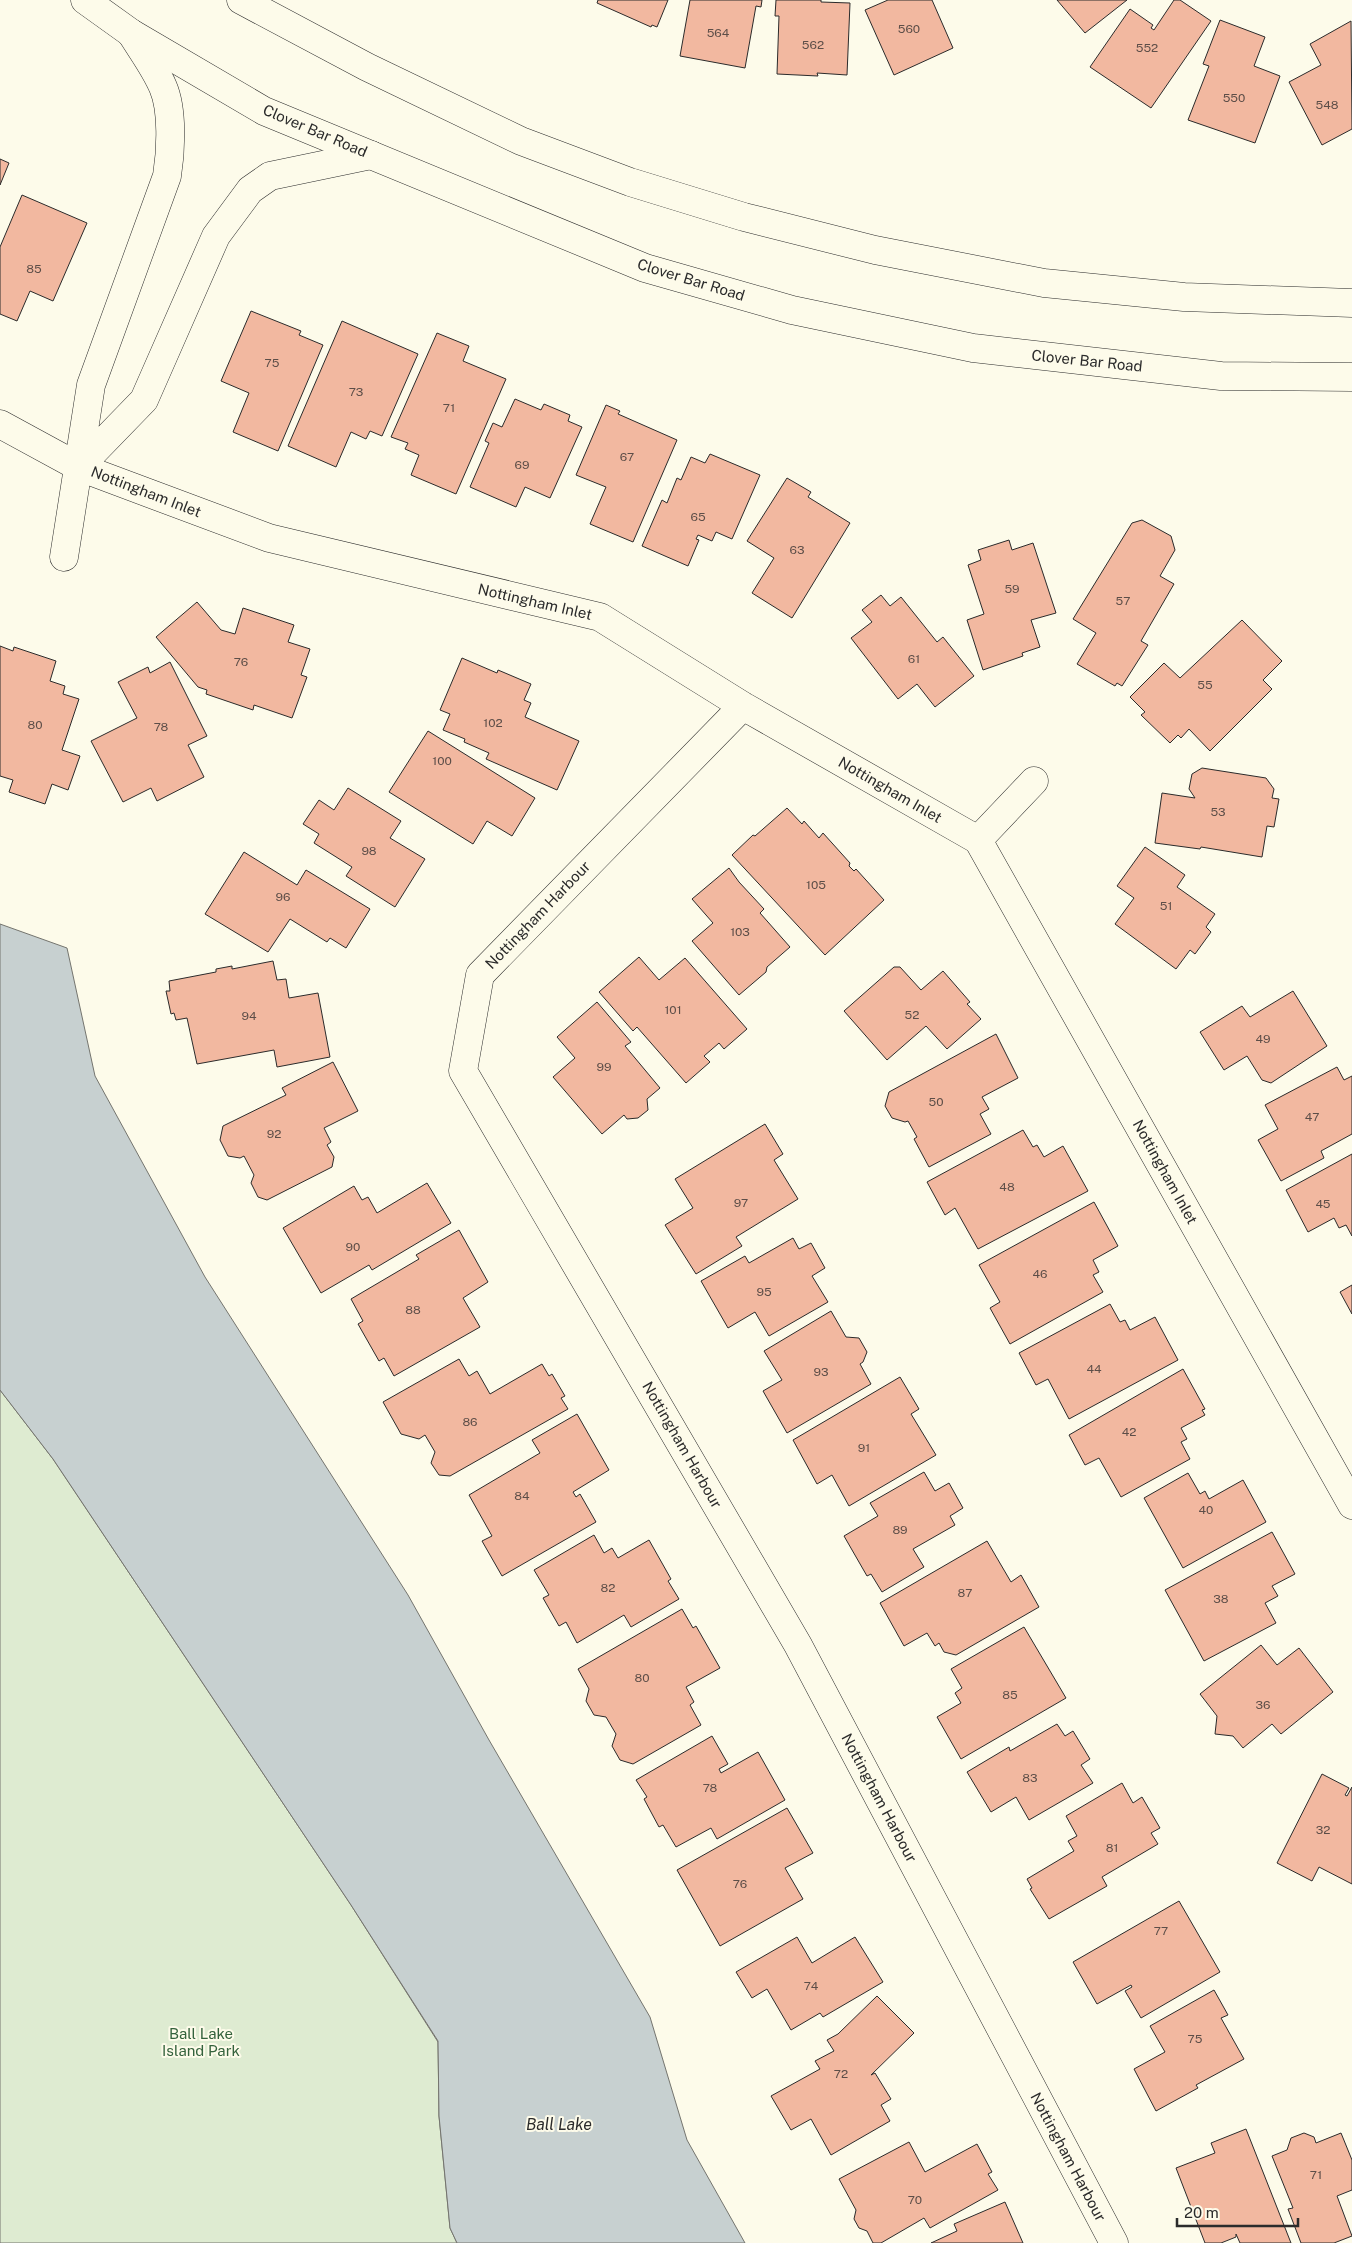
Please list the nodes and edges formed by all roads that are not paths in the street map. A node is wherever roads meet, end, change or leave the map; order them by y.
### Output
1 (85, 0) edge
2 (241, 0) edge
3 (131, 33) junction
4 (371, 155) junction
5 (1352, 302) edge
6 (1352, 377) edge
7 (0, 424) edge
8 (79, 467) junction
9 (64, 557) dead end
10 (743, 706) junction
11 (1034, 781) dead end
12 (978, 840) junction
13 (1352, 1505) edge
14 (1114, 2243) edge

1 - 3 street, Clover Bar Road
2 - 5 street
3 - 4 street, Clover Bar Road
3 - 8 street, Nottingham Inlet
4 - 6 street, Clover Bar Road
4 - 8 street, Nottingham Inlet
7 - 8 street
8 - 9 street, Nottingham Inlet
8 - 10 street, Nottingham Inlet
10 - 12 street, Nottingham Inlet
10 - 14 street, Nottingham Harbour
11 - 12 street
12 - 13 street, Nottingham Inlet

